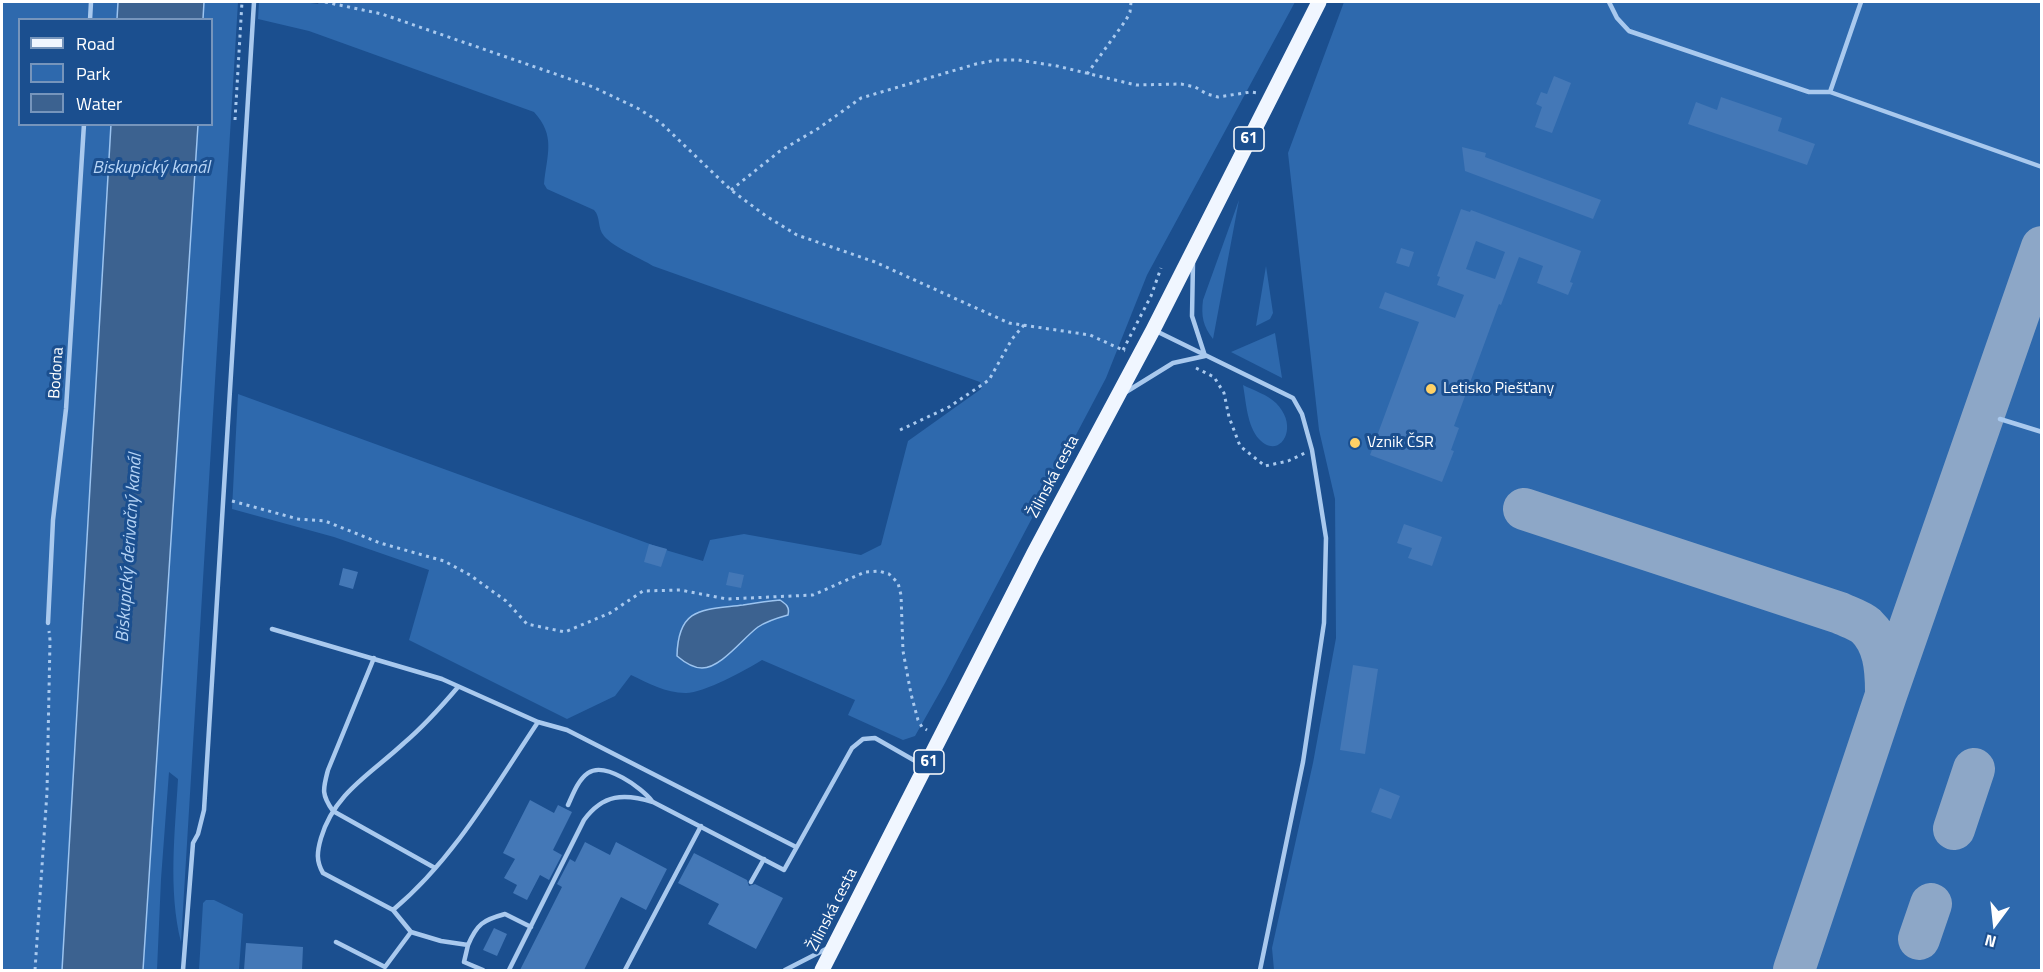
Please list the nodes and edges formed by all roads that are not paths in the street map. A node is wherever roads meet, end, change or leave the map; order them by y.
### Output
1 (91, 2) edge
2 (254, 2) edge
3 (1319, 2) edge
4 (1609, 2) edge
5 (1861, 2) edge
6 (90, 18) edge
7 (1830, 92) junction
8 (84, 126) edge
9 (2042, 167) edge
10 (1193, 251) junction
11 (1153, 330) junction
12 (1205, 356) junction
13 (1117, 399) junction
14 (2000, 419) dead end
15 (2042, 432) edge
16 (48, 623) road end
17 (272, 629) dead end
18 (374, 658) junction
19 (458, 687) junction
20 (538, 722) junction
21 (927, 767) junction
22 (652, 801) junction
23 (568, 805) dead end
24 (333, 811) junction
25 (701, 826) junction
26 (796, 847) junction
27 (764, 859) junction
28 (435, 868) junction
29 (751, 882) dead end
30 (393, 910) junction
31 (531, 927) junction
32 (411, 932) junction
33 (336, 942) dead end
34 (836, 944) junction
35 (468, 945) junction
36 (183, 970) edge
37 (483, 970) edge
38 (509, 970) edge
39 (625, 970) edge
40 (784, 970) edge
41 (822, 970) edge
42 (1260, 970) edge

1 - 6 lane
2 - 36 lane
3 - 10 main road, Žilinská cesta / 61
4 - 7 lane
5 - 7 lane
7 - 9 lane
8 - 16 lane, Bodona
10 - 11 main road, Žilinská cesta / 61
10 - 12 lane
11 - 12 lane
11 - 13 main road, Žilinská cesta / 61
12 - 13 lane
12 - 42 lane
13 - 21 main road, Žilinská cesta / 61
14 - 15 lane
17 - 18 lane
18 - 19 lane
18 - 24 lane
19 - 20 lane
19 - 24 lane
20 - 26 lane
20 - 28 lane
21 - 26 lane
21 - 34 main road, Žilinská cesta / 61
22 - 23 lane
22 - 25 lane
22 - 31 lane
24 - 28 lane
24 - 30 lane
25 - 27 lane
25 - 39 lane
26 - 27 lane
27 - 29 lane
28 - 30 lane
30 - 32 lane
31 - 35 lane
31 - 38 lane
32 - 33 lane
32 - 35 lane
34 - 40 lane
34 - 41 main road, Žilinská cesta / 61
35 - 37 lane

